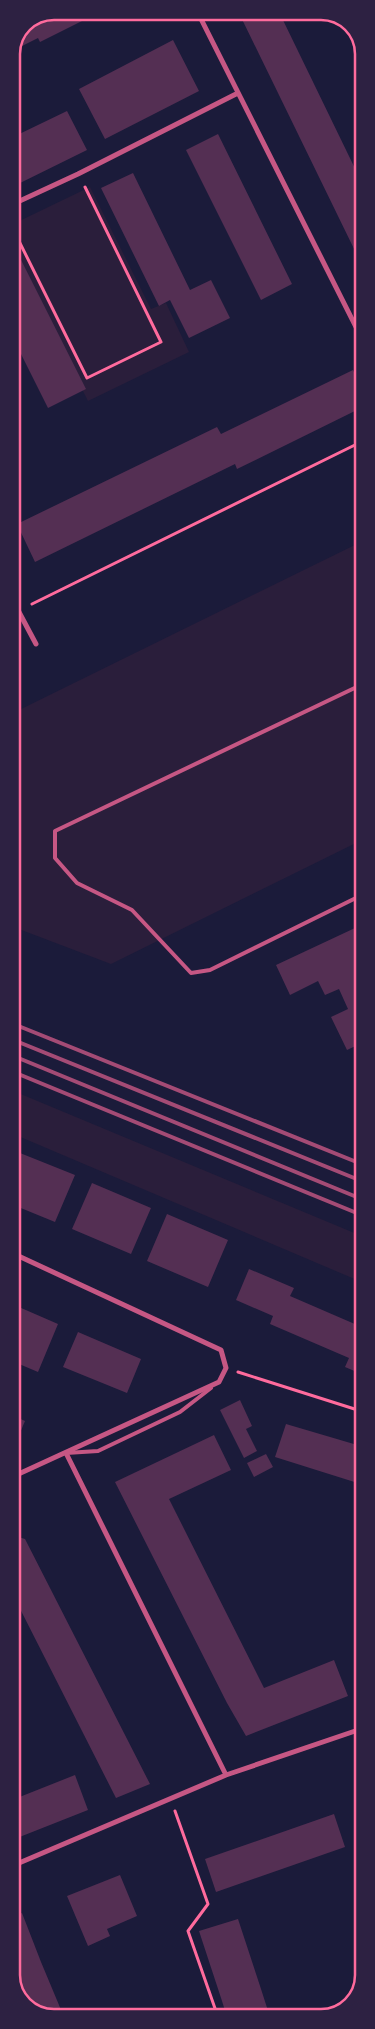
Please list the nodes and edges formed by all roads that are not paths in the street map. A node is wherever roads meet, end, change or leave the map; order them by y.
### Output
1 (202, 20) edge
2 (238, 93) junction
3 (20, 201) edge
4 (355, 325) edge
5 (20, 614) edge
6 (36, 644) dead end
7 (355, 688) edge
8 (355, 898) edge
9 (20, 1256) edge
10 (219, 1382) junction
11 (66, 1453) junction
12 (20, 1473) edge
13 (355, 1731) edge
14 (226, 1775) junction
15 (20, 1863) edge

1 - 2 street
2 - 3 street
2 - 4 street
5 - 6 street
7 - 8 lane
9 - 10 street
10 - 11 street
10 - 11 lane
11 - 12 street
11 - 14 street
13 - 14 street
14 - 15 street

